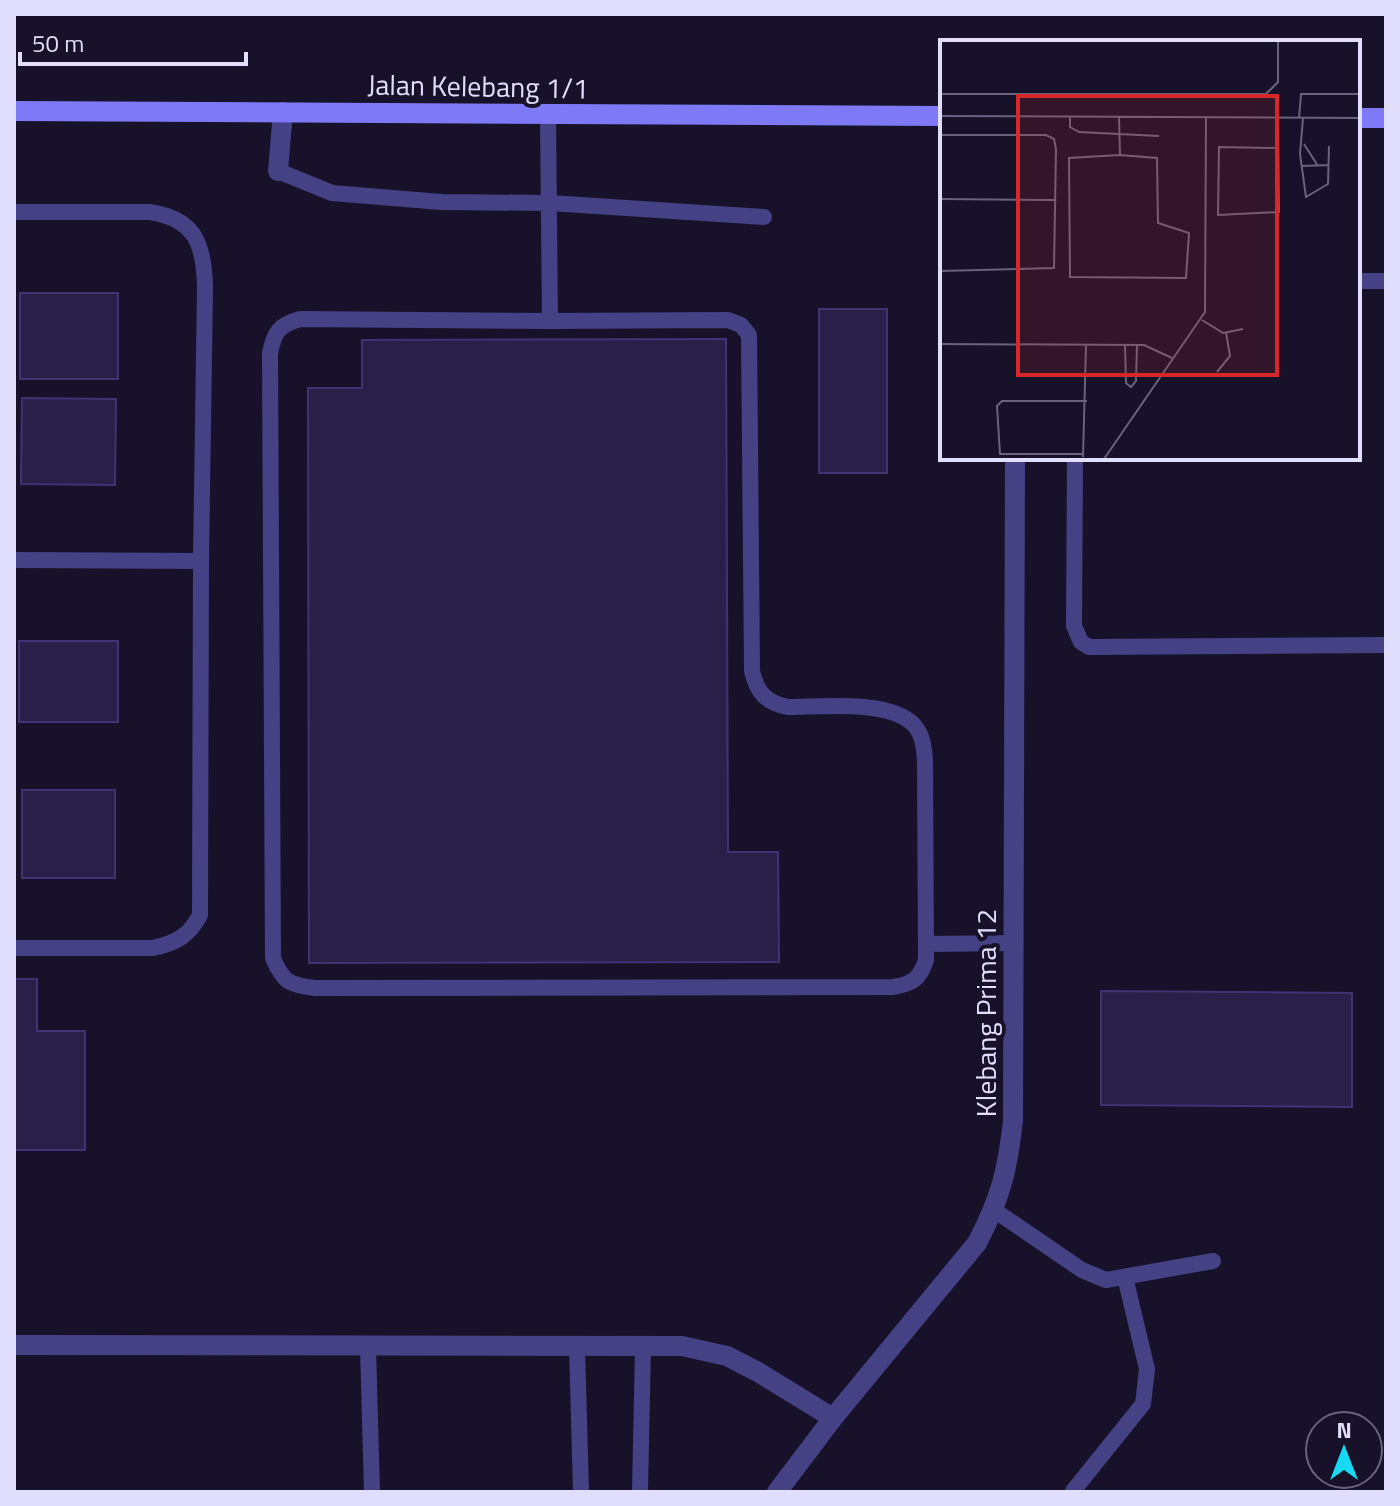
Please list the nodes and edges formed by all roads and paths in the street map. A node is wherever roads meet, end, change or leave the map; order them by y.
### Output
1 (14, 111) edge
2 (283, 112) junction
3 (548, 115) junction
4 (940, 116) edge
5 (1360, 118) edge
6 (1386, 118) edge
7 (278, 171) joint
8 (550, 203) junction
9 (14, 212) edge
10 (764, 217) dead end
11 (1360, 281) edge
12 (1386, 281) edge
13 (550, 321) junction
14 (1015, 460) edge
15 (1075, 460) edge
16 (14, 560) edge
17 (201, 561) junction
18 (1386, 645) edge
19 (1013, 943) junction
20 (926, 944) junction
21 (14, 948) edge
22 (994, 1210) junction
23 (1213, 1261) dead end
24 (1125, 1277) junction
25 (14, 1345) edge
26 (368, 1347) junction
27 (577, 1347) junction
28 (643, 1347) junction
29 (833, 1418) junction
30 (1073, 1491) edge
31 (372, 1492) edge
32 (581, 1492) edge
33 (640, 1492) edge
34 (777, 1492) edge

1 - 2 street, Jalan Kelebang 1/1
2 - 3 street, Jalan Kelebang 1/1
2 - 7 street
3 - 4 street, Jalan Kelebang 1/1
3 - 8 lane
5 - 6 street
7 - 8 lane
8 - 10 lane
8 - 13 lane
9 - 17 lane
11 - 12 lane
13 - 20 lane
13 - 20 lane
14 - 19 street, Klebang Prima 12
15 - 18 lane
16 - 17 lane
17 - 21 lane
19 - 20 lane
19 - 22 street, Klebang Prima 12
22 - 24 lane
22 - 29 street, Klebang Prima 12
23 - 24 lane
24 - 30 lane
25 - 26 street
26 - 27 street
26 - 31 lane
27 - 28 street
27 - 32 lane
28 - 29 street
28 - 33 lane
29 - 34 street, Klebang Prima 12

